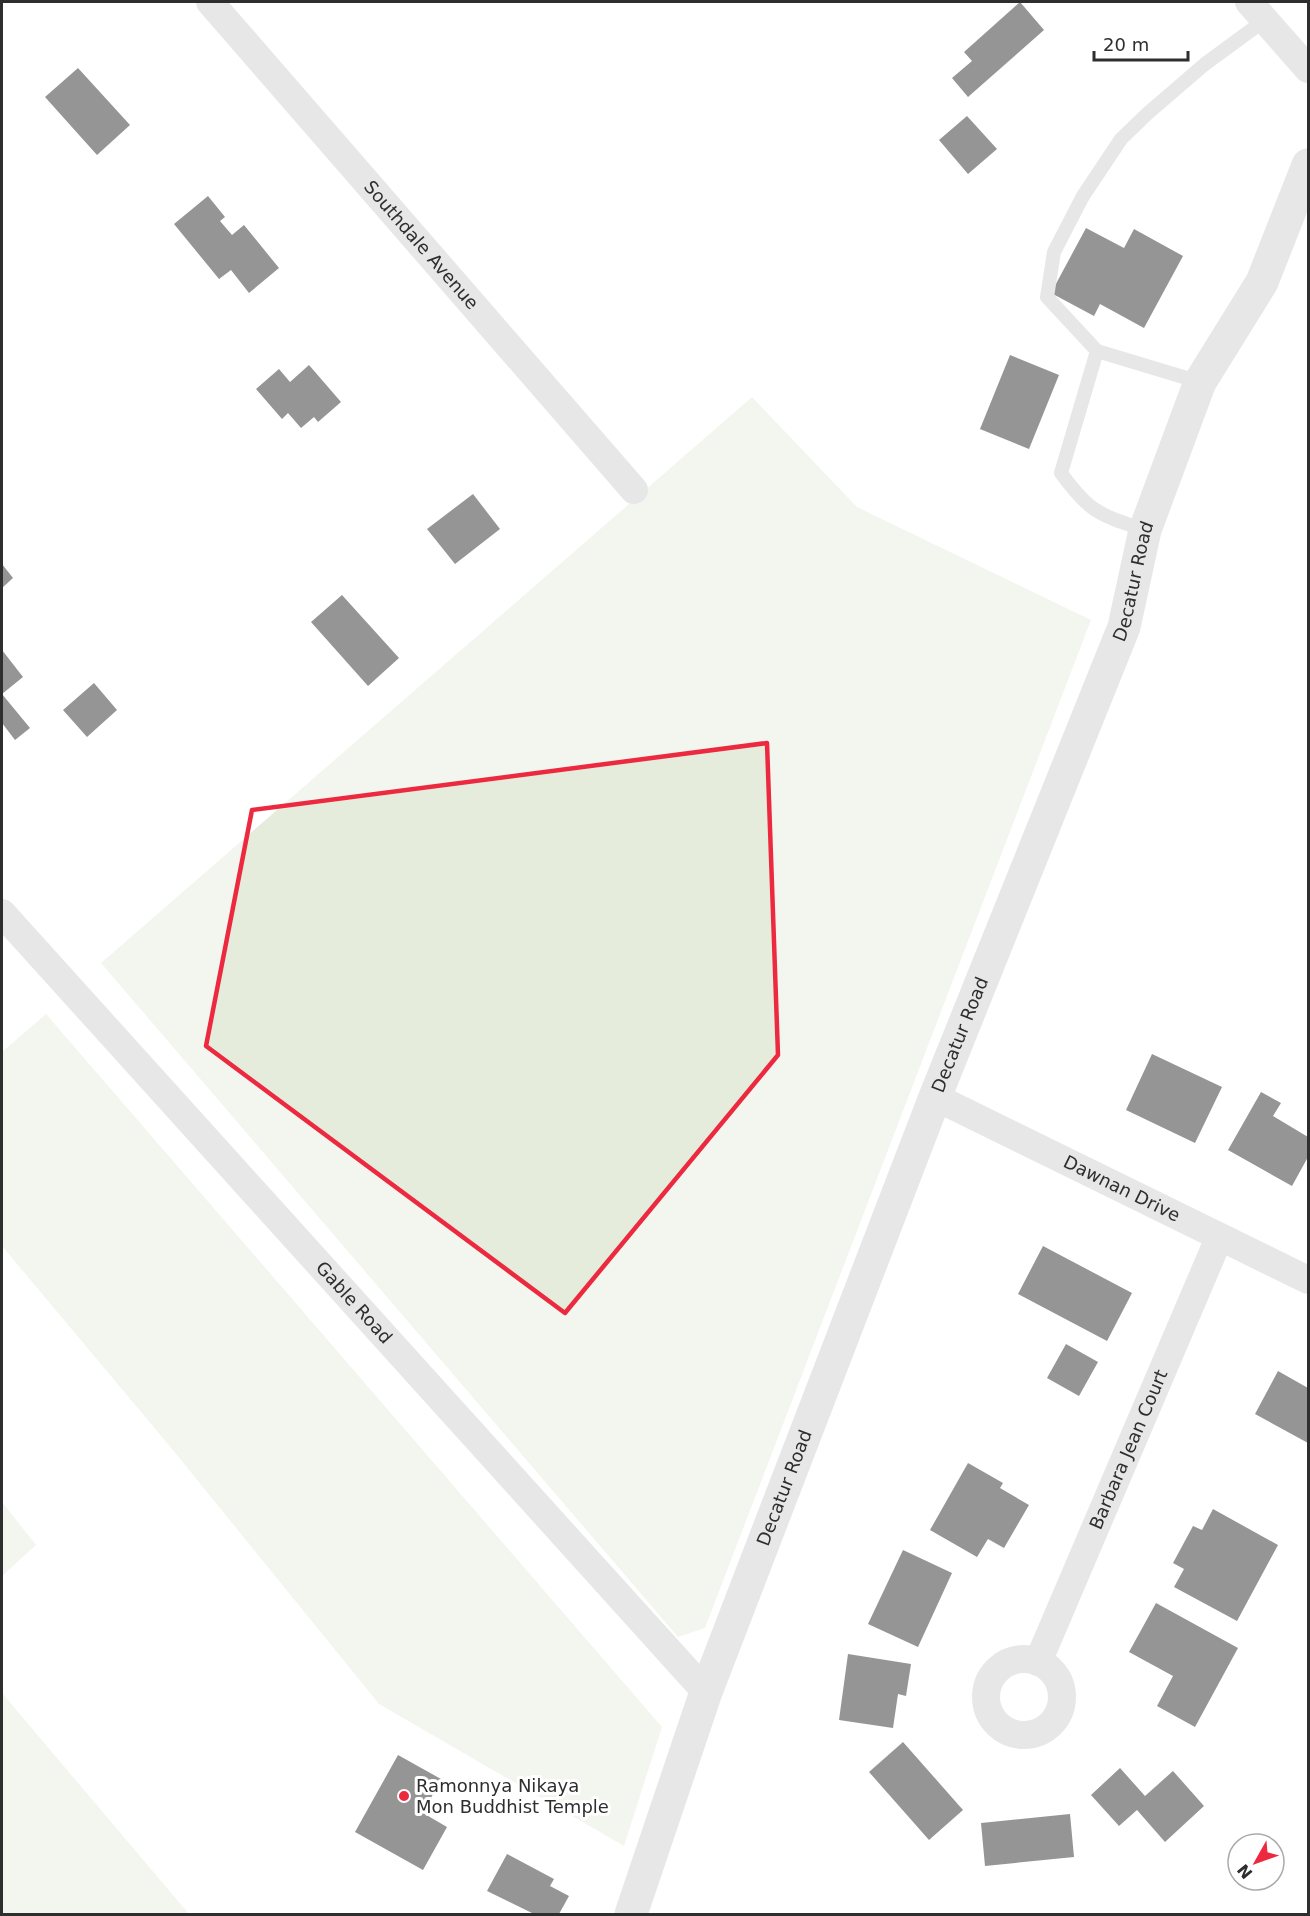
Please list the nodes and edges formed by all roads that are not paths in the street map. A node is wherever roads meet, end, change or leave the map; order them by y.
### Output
1 (210, 2) edge
2 (1257, 10) edge
3 (1308, 69) edge
4 (1308, 165) edge
5 (1097, 351) junction
6 (1200, 382) junction
7 (634, 490) dead end
8 (1145, 531) junction
9 (2, 913) edge
10 (935, 1097) junction
11 (1219, 1238) junction
12 (1308, 1280) edge
13 (1038, 1662) dead end
14 (706, 1692) junction
15 (631, 1914) edge

1 - 7 street, Southdale Avenue
2 - 3 street
2 - 5 lane
4 - 6 street, Decatur Road
5 - 6 lane
5 - 8 lane
6 - 8 street, Decatur Road
8 - 10 street, Decatur Road
9 - 14 street, Gable Road
10 - 11 street, Dawnan Drive
10 - 14 street, Decatur Road
11 - 12 street, Dawnan Drive
11 - 13 street, Barbara Jean Court
14 - 15 street, Decatur Road

